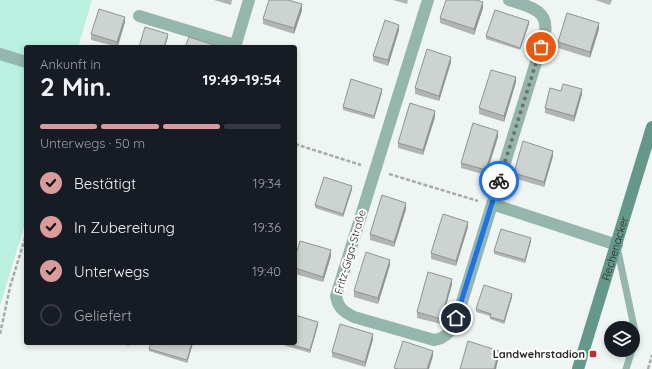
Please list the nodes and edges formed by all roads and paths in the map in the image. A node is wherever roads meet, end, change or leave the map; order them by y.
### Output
1 (249, 0) edge
2 (428, 0) edge
3 (509, 0) edge
4 (139, 16) dead end
5 (232, 45) edge
6 (235, 45) edge
7 (0, 54) edge
8 (24, 61) edge
9 (652, 127) edge
10 (297, 145) edge
11 (375, 169) junction
12 (492, 204) junction
13 (24, 242) edge
14 (617, 245) junction
15 (633, 321) edge
16 (0, 334) edge
17 (652, 355) edge
18 (630, 357) edge
19 (578, 369) edge
20 (626, 369) edge
21 (648, 369) edge

1 - 6 street
2 - 11 street, Fritz-Giga-Straße
3 - 12 street, Fritz-Giga-Straße
4 - 5 street
7 - 8 street
9 - 14 street, Rechenacker
10 - 11 path
11 - 12 path
11 - 12 street, Fritz-Giga-Straße
12 - 14 street
13 - 16 path
14 - 15 lane
14 - 19 street, Rechenacker
17 - 21 path
18 - 20 lane

